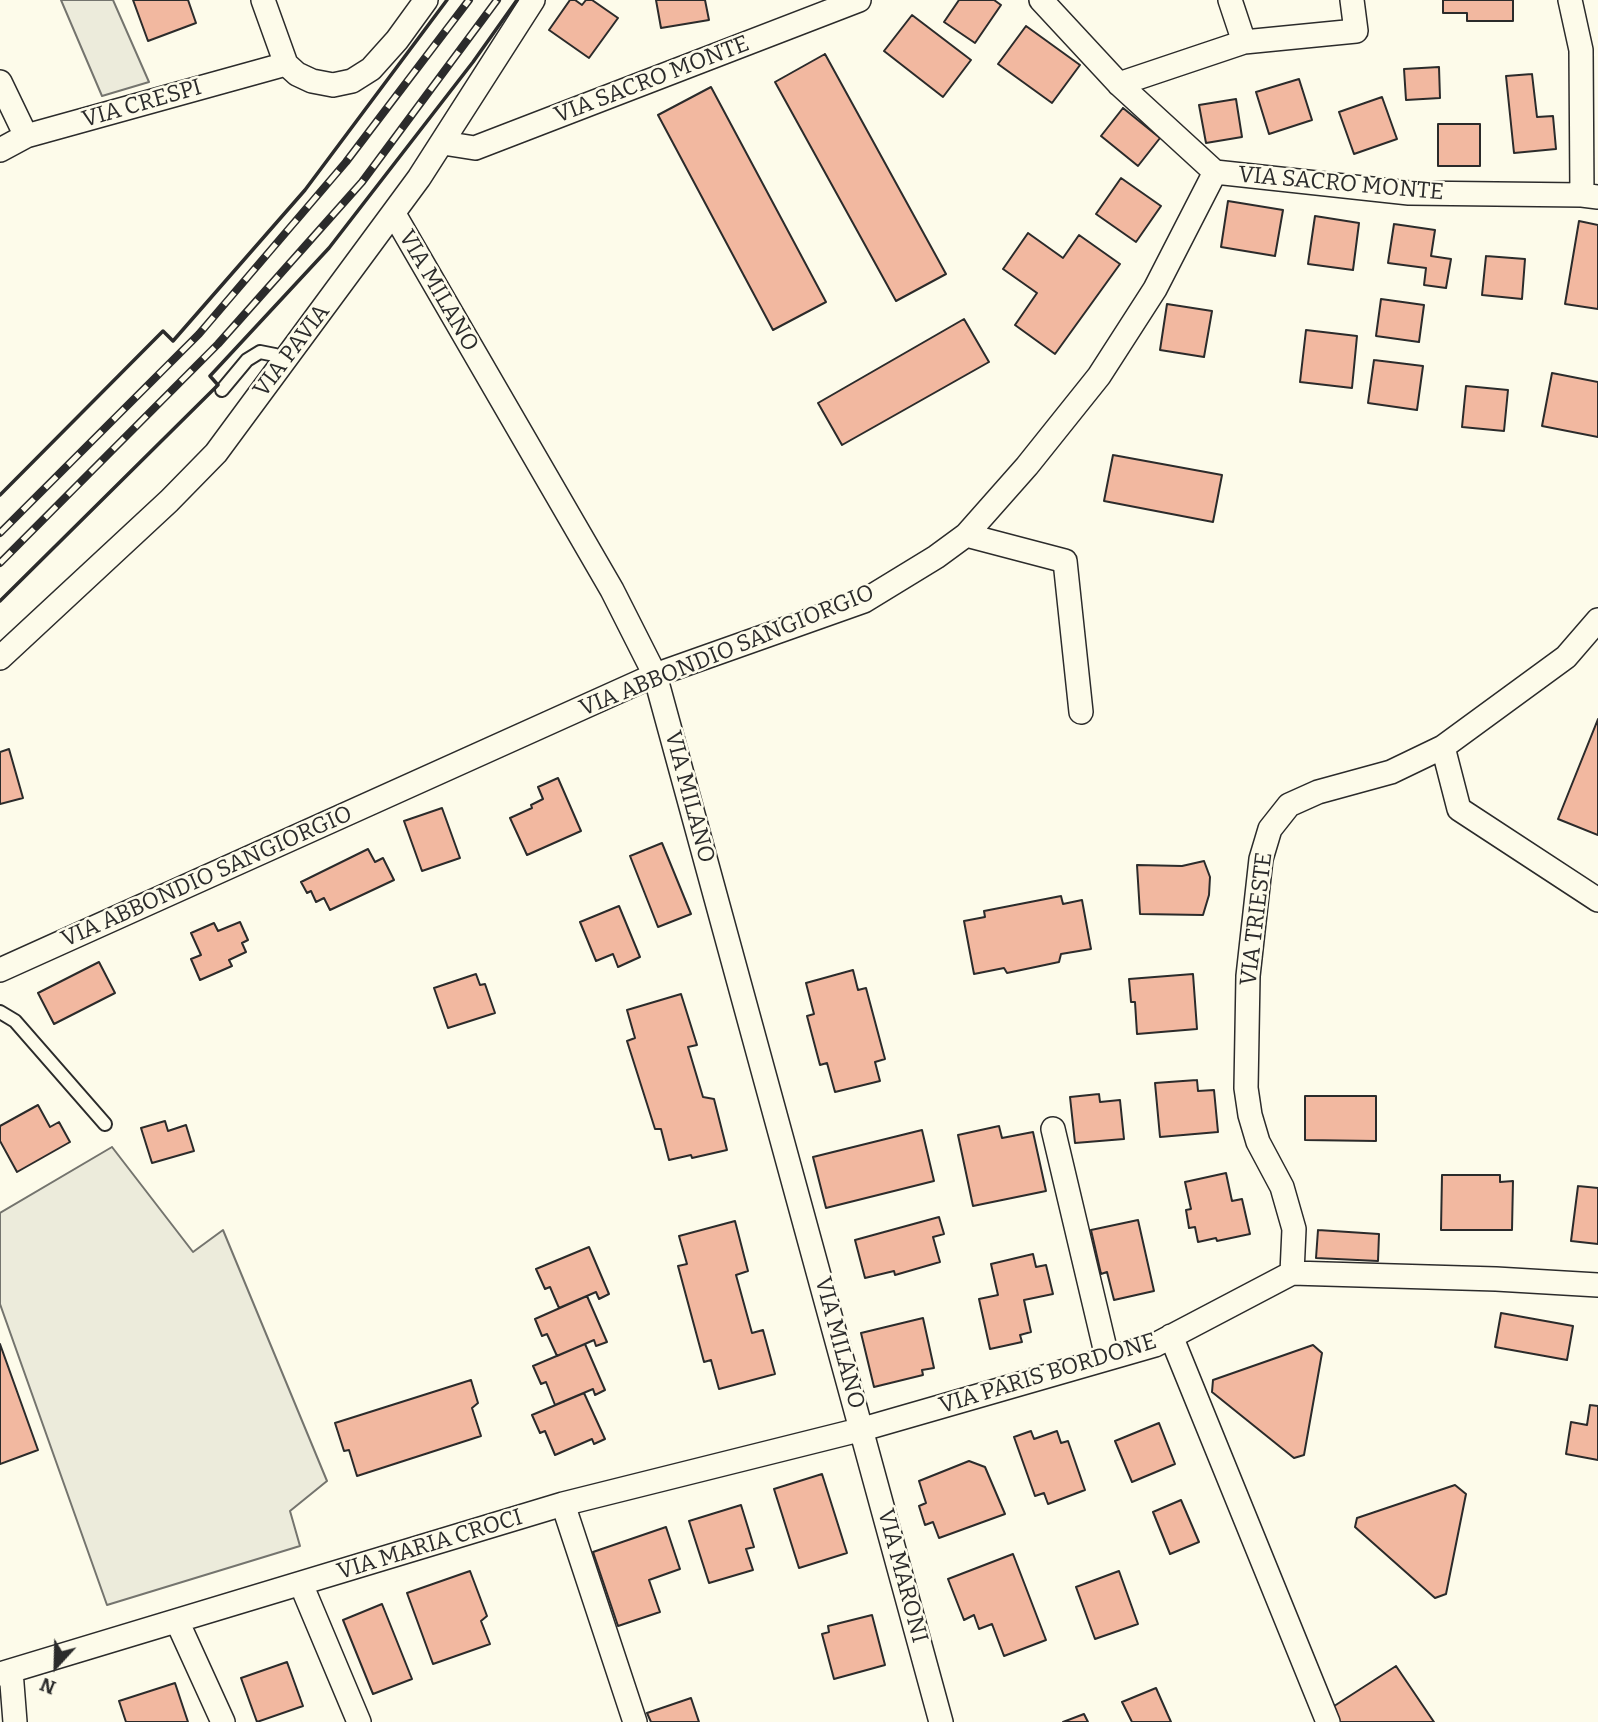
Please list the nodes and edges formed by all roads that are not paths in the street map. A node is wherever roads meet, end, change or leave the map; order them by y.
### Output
1 (263, 0) edge
2 (426, 0) edge
3 (533, 0) edge
4 (859, 0) edge
5 (1041, 0) edge
6 (1230, 0) edge
7 (1352, 0) edge
8 (1570, 0) edge
9 (1244, 42) junction
10 (286, 64) junction
11 (0, 82) edge
12 (1119, 83) junction
13 (26, 136) junction
14 (443, 143) junction
15 (0, 150) edge
16 (1215, 172) junction
17 (1590, 196) edge
18 (394, 214) junction
19 (285, 361) junction
20 (222, 390) dead end
21 (966, 535) junction
22 (1598, 620) edge
23 (0, 658) edge
24 (655, 675) junction
25 (1081, 712) dead end
26 (1443, 747) junction
27 (1598, 900) edge
28 (0, 970) edge
29 (0, 1012) edge
30 (105, 1124) dead end
31 (1053, 1129) dead end
32 (1292, 1273) junction
33 (1598, 1285) edge
34 (1171, 1336) junction
35 (1107, 1357) junction
36 (863, 1429) junction
37 (563, 1504) junction
38 (301, 1584) junction
39 (177, 1621) junction
40 (6, 1672) edge
41 (15, 1722) edge
42 (223, 1722) edge
43 (359, 1722) edge
44 (635, 1722) edge
45 (941, 1722) edge
46 (1328, 1722) edge

1 - 10 street
2 - 10 street
3 - 14 street, VIA PAVIA
4 - 14 street, VIA SACRO MONTE
5 - 12 street, VIA SACRO MONTE
6 - 9 street
7 - 9 street
8 - 17 street
9 - 12 street
10 - 13 street, VIA CRESPI
11 - 13 street
12 - 16 street, VIA SACRO MONTE
13 - 15 street, VIA CRESPI
14 - 18 street, VIA PAVIA
16 - 17 street, VIA SACRO MONTE
16 - 21 street, VIA ABBONDIO SANGIORGIO
18 - 19 street, VIA PAVIA
18 - 24 street, VIA MILANO
19 - 20 lane
19 - 23 street, VIA PAVIA
21 - 24 street, VIA ABBONDIO SANGIORGIO
21 - 25 street
22 - 26 street, VIA TRIESTE
24 - 28 street, VIA ABBONDIO SANGIORGIO
24 - 36 street, VIA MILANO
26 - 27 street
26 - 32 street, VIA TRIESTE
29 - 30 lane
31 - 35 street
32 - 33 street, VIA PARIS BORDONE
32 - 34 street, VIA PARIS BORDONE
34 - 35 street, VIA PARIS BORDONE
34 - 46 street
35 - 36 street, VIA PARIS BORDONE
36 - 37 street, VIA MARIA CROCI
36 - 45 street, VIA MARONI
37 - 38 street, VIA MARIA CROCI
37 - 44 street
38 - 39 street, VIA MARIA CROCI
38 - 43 street
39 - 40 street, VIA MARIA CROCI
39 - 42 street
40 - 41 street

